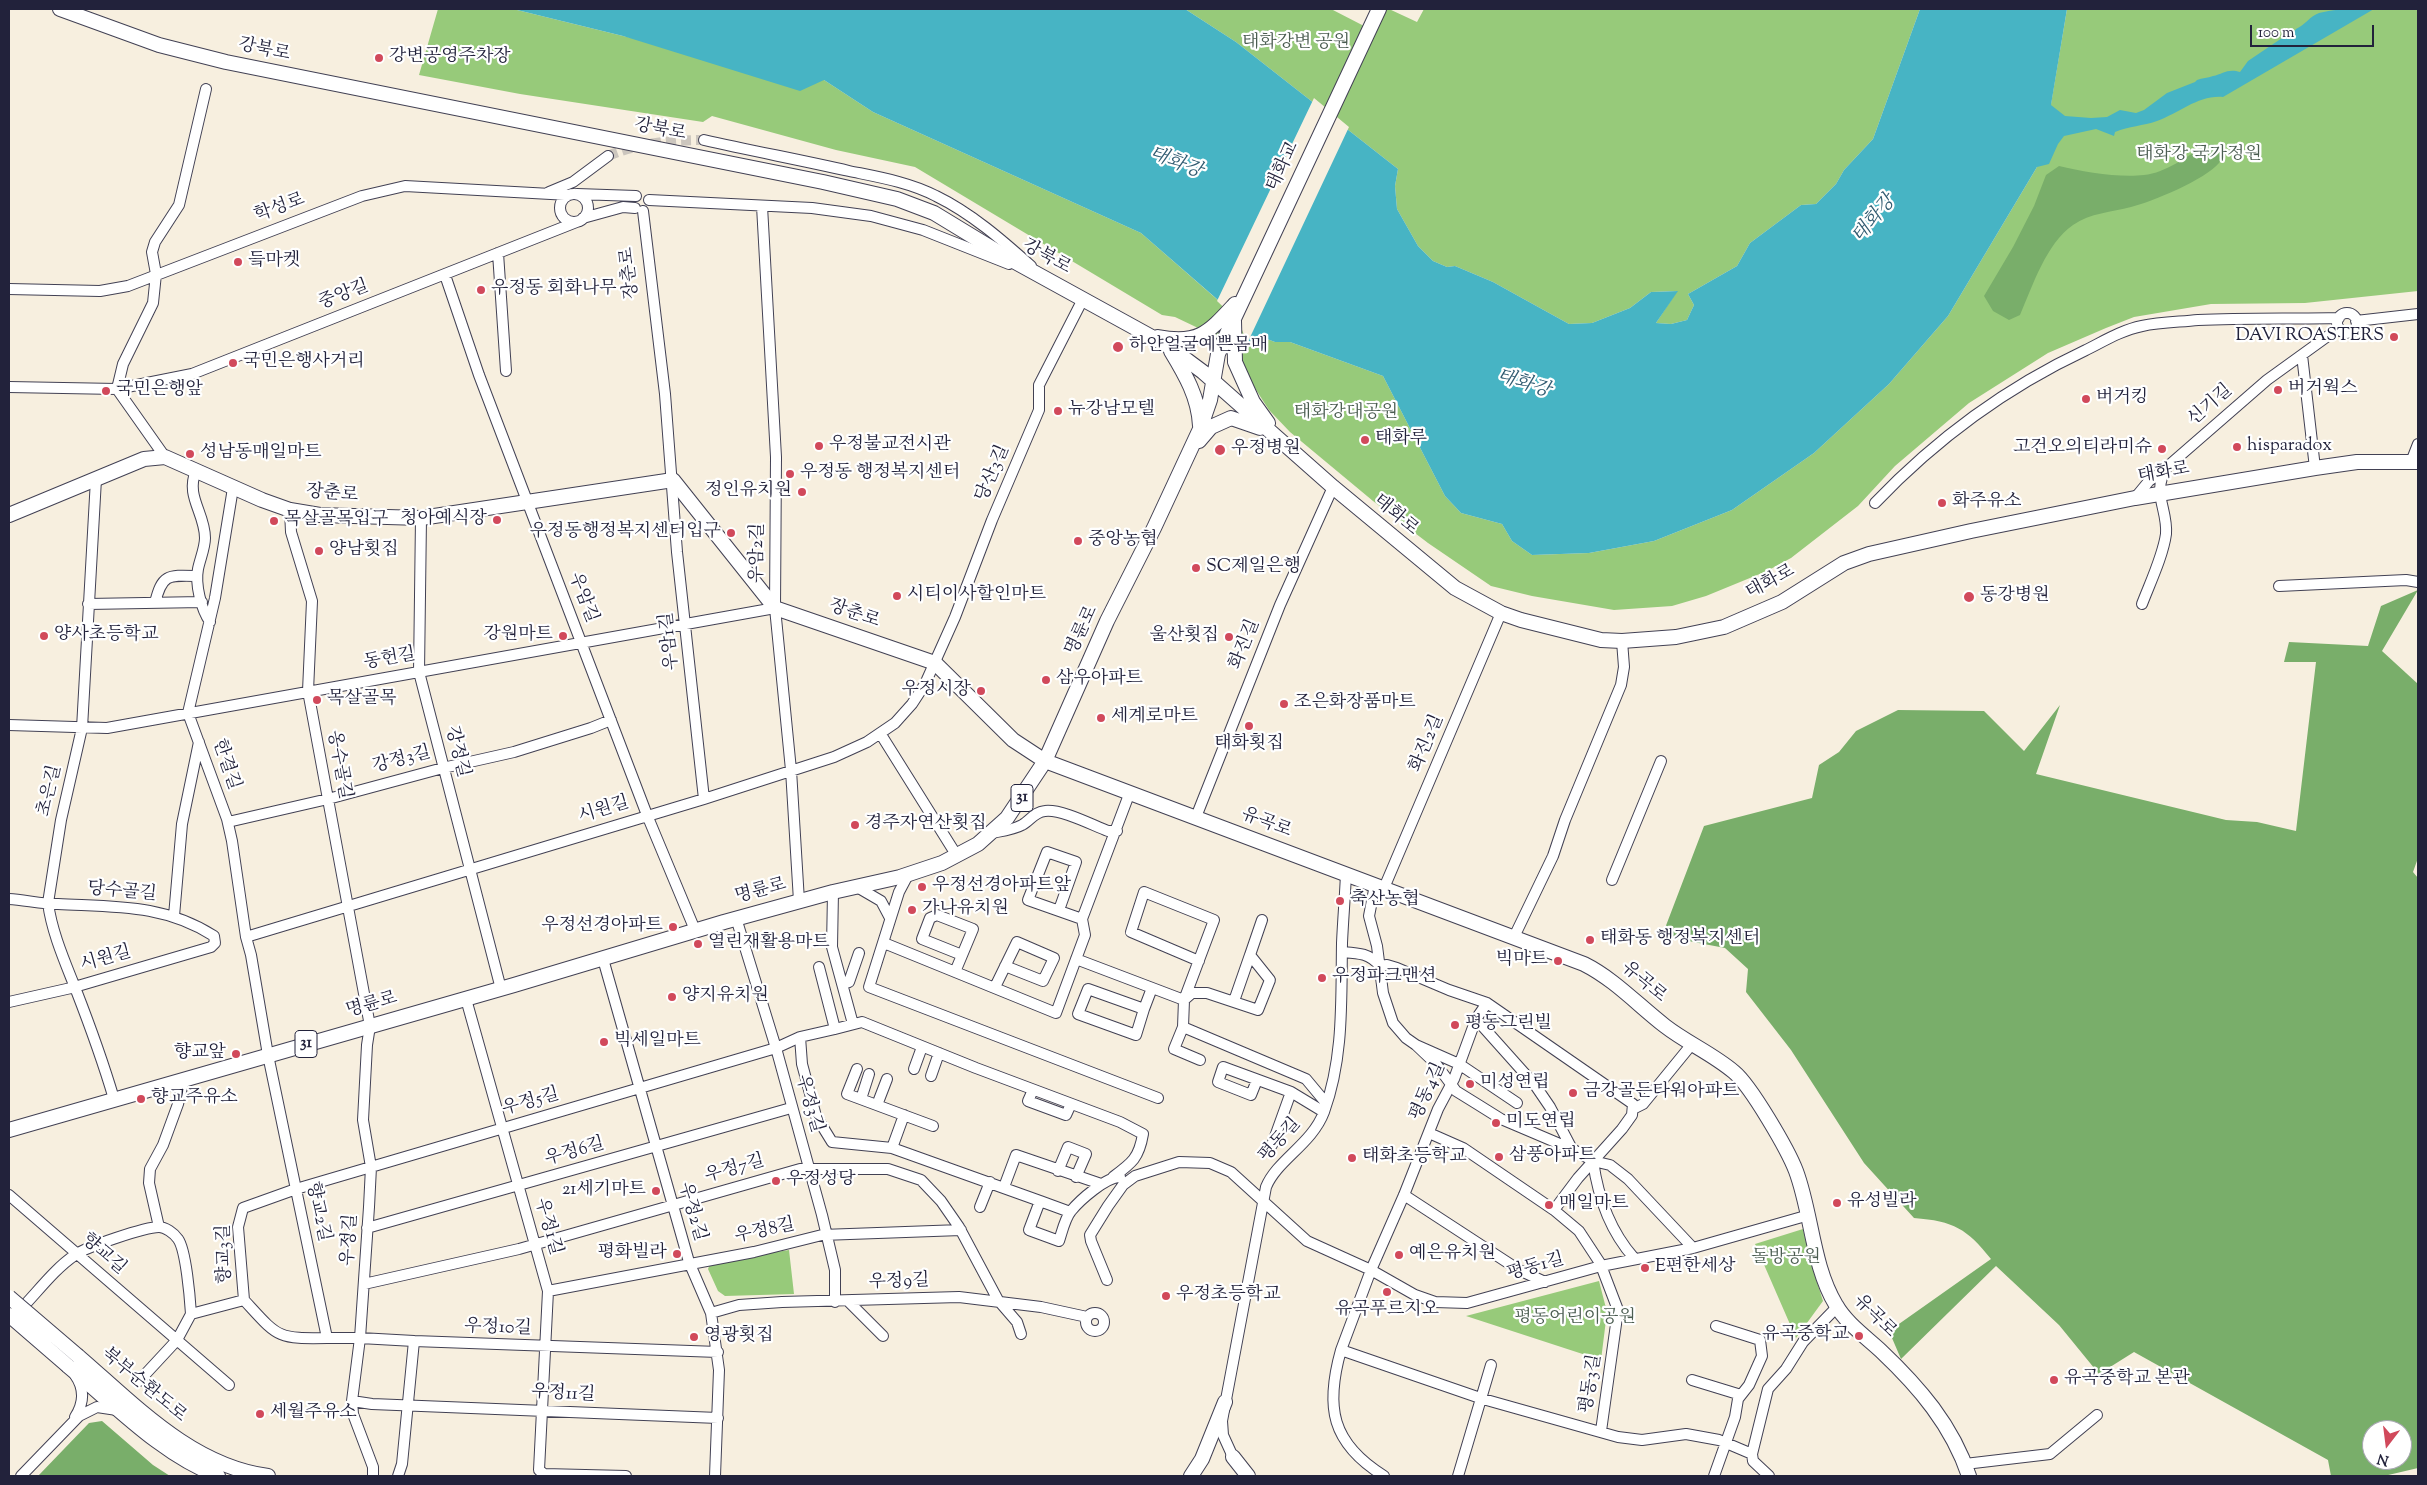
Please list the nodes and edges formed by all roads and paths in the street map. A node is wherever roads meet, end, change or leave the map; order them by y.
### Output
1 (60, 9) edge
2 (1379, 9) edge
3 (206, 88) dead end
4 (704, 140) tunnel mouth
5 (608, 156) tunnel mouth
6 (573, 182) junction
7 (541, 193) junction
8 (636, 196) junction
9 (567, 197) junction
10 (649, 200) junction
11 (762, 206) junction
12 (639, 209) junction
13 (581, 219) junction
14 (498, 253) junction
15 (156, 274) junction
16 (444, 275) junction
17 (1044, 279) junction
18 (9, 290) edge
19 (1246, 292) junction
20 (1083, 299) junction
21 (2418, 314) edge
22 (2356, 320) junction
23 (2339, 323) junction
24 (1145, 334) junction
25 (1228, 345) junction
26 (1168, 346) junction
27 (2302, 355) junction
28 (506, 372) dead end
29 (1214, 383) junction
30 (9, 387) edge
31 (117, 389) junction
32 (1200, 428) junction
33 (1277, 438) junction
34 (2418, 444) edge
35 (165, 457) junction
36 (1186, 460) junction
37 (2415, 462) edge
38 (2315, 468) junction
39 (2165, 470) junction
40 (196, 471) junction
41 (96, 479) junction
42 (672, 480) junction
43 (1333, 487) junction
44 (233, 488) junction
45 (2159, 494) junction
46 (2134, 498) junction
47 (528, 503) junction
48 (1875, 503) dead end
49 (290, 510) junction
50 (9, 516) edge
51 (421, 518) junction
52 (197, 576) junction
53 (2418, 582) edge
54 (2279, 586) dead end
55 (202, 602) junction
56 (155, 603) junction
57 (88, 604) junction
58 (2142, 604) dead end
59 (775, 608) junction
60 (1501, 613) junction
61 (210, 622) junction
62 (685, 625) junction
63 (1622, 641) junction
64 (582, 643) junction
65 (935, 662) junction
66 (419, 672) junction
67 (308, 691) junction
68 (188, 713) junction
69 (611, 720) junction
70 (9, 725) edge
71 (82, 728) junction
72 (880, 733) junction
73 (200, 741) junction
74 (1045, 761) junction
75 (1661, 761) dead end
76 (443, 768) junction
77 (790, 770) junction
78 (1130, 792) junction
79 (328, 799) junction
80 (704, 799) junction
81 (647, 815) junction
82 (1196, 817) junction
83 (228, 822) junction
84 (1117, 831) junction
85 (991, 833) junction
86 (957, 856) junction
87 (469, 869) junction
88 (1346, 874) junction
89 (908, 875) junction
90 (1612, 880) dead end
91 (857, 887) junction
92 (1380, 887) junction
93 (833, 892) junction
94 (9, 898) edge
95 (799, 901) junction
96 (48, 903) junction
97 (347, 905) junction
98 (1059, 910) junction
99 (174, 916) junction
100 (736, 918) junction
101 (890, 918) junction
102 (1082, 919) junction
103 (1262, 920) dead end
104 (695, 930) junction
105 (1374, 930) junction
106 (246, 937) junction
107 (1514, 937) junction
108 (884, 943) junction
109 (211, 947) joint
110 (1342, 952) junction
111 (859, 953) dead end
112 (1362, 953) junction
113 (962, 955) junction
114 (1250, 955) junction
115 (603, 959) junction
116 (1076, 959) junction
117 (1199, 961) junction
118 (1005, 966) junction
119 (1380, 966) junction
120 (818, 967) dead end
121 (955, 972) junction
122 (843, 984) junction
123 (75, 986) junction
124 (995, 988) junction
125 (1152, 988) junction
126 (500, 989) junction
127 (466, 999) junction
128 (1184, 1000) junction
129 (1234, 1001) junction
130 (9, 1002) edge
131 (1487, 1003) junction
132 (1144, 1009) junction
133 (1476, 1019) junction
134 (854, 1024) junction
135 (370, 1026) junction
136 (1183, 1027) junction
137 (835, 1028) junction
138 (800, 1037) junction
139 (1692, 1044) junction
140 (1416, 1045) junction
141 (922, 1047) junction
142 (776, 1048) junction
143 (939, 1053) junction
144 (268, 1055) junction
145 (1200, 1060) dead end
146 (1459, 1064) junction
147 (856, 1069) dead end
148 (914, 1069) dead end
149 (869, 1074) dead end
150 (931, 1076) dead end
151 (184, 1079) junction
152 (887, 1079) dead end
153 (1257, 1080) dead end
154 (1450, 1085) junction
155 (639, 1088) junction
156 (1291, 1092) junction
157 (1158, 1098) dead end
158 (114, 1099) junction
159 (861, 1099) junction
160 (1517, 1103) dead end
161 (878, 1105) junction
162 (791, 1108) junction
163 (1325, 1108) junction
164 (1633, 1109) junction
165 (904, 1115) junction
166 (933, 1126) dead end
167 (501, 1129) junction
168 (9, 1130) edge
169 (1429, 1133) junction
170 (1272, 1145) dead end
171 (656, 1147) junction
172 (892, 1148) junction
173 (1572, 1149) junction
174 (1593, 1161) junction
175 (371, 1167) junction
176 (808, 1168) junction
177 (1058, 1171) junction
178 (1135, 1176) junction
179 (1113, 1177) junction
180 (1076, 1178) junction
181 (990, 1182) junction
182 (1101, 1184) junction
183 (518, 1186) junction
184 (1004, 1187) junction
185 (296, 1190) junction
186 (9, 1195) edge
187 (1404, 1195) junction
188 (1040, 1201) junction
189 (1263, 1203) junction
190 (673, 1205) junction
191 (980, 1207) dead end
192 (1554, 1210) junction
193 (1070, 1212) junction
194 (1809, 1215) junction
195 (159, 1227) junction
196 (367, 1228) junction
197 (961, 1230) junction
198 (826, 1235) junction
199 (535, 1243) junction
200 (1693, 1248) junction
201 (76, 1254) junction
202 (1634, 1258) junction
203 (689, 1262) junction
204 (1601, 1266) junction
205 (1371, 1270) junction
206 (1107, 1280) dead end
207 (1545, 1282) junction
208 (364, 1284) junction
209 (548, 1290) junction
210 (9, 1292) edge
211 (9, 1297) edge
212 (244, 1300) junction
213 (998, 1300) junction
214 (848, 1301) junction
215 (836, 1302) junction
216 (1837, 1307) junction
217 (712, 1313) junction
218 (191, 1314) junction
219 (1087, 1317) dead end
220 (9, 1318) edge
221 (1716, 1326) dead end
222 (1021, 1334) dead end
223 (883, 1336) dead end
224 (327, 1338) junction
225 (360, 1338) junction
226 (177, 1340) junction
227 (414, 1342) junction
228 (545, 1347) junction
229 (59, 1349) junction
230 (1341, 1350) junction
231 (718, 1352) junction
232 (73, 1361) junction
233 (1491, 1365) dead end
234 (1692, 1380) dead end
235 (139, 1381) dead end
236 (229, 1385) dead end
237 (1741, 1395) junction
238 (1483, 1399) junction
239 (352, 1402) junction
240 (1225, 1402) junction
241 (407, 1406) junction
242 (543, 1410) junction
243 (124, 1413) junction
244 (2096, 1415) dead end
245 (718, 1418) junction
246 (70, 1424) junction
247 (1601, 1431) junction
248 (1724, 1443) junction
249 (1752, 1454) junction
250 (1232, 1458) junction
251 (1967, 1470) edge
252 (21, 1476) edge
253 (218, 1476) edge
254 (268, 1476) edge
255 (373, 1476) edge
256 (398, 1476) edge
257 (626, 1476) edge
258 (716, 1476) edge
259 (1191, 1476) edge
260 (1241, 1476) edge
261 (1248, 1476) edge
262 (1384, 1476) edge
263 (1458, 1476) edge
264 (1714, 1476) edge
265 (1769, 1476) edge

1 - 17 main road, 강북로
2 - 19 main road, 태화교
3 - 15 street
4 - 17 street
5 - 6 street
6 - 7 street
6 - 9 street
7 - 9 street, 학성로
7 - 15 street, 학성로
8 - 9 street, 학성로
8 - 10 street
8 - 12 street
9 - 13 street
9 - 13 street
10 - 11 street
10 - 12 street
11 - 17 street
11 - 59 street, 우암2길
12 - 13 street, 중앙길
12 - 42 street, 장춘로
13 - 14 street, 중앙길
14 - 16 street, 중앙길
14 - 28 street
15 - 18 street, 학성로
15 - 31 street
16 - 31 street, 중앙길
16 - 47 street, 우암길
17 - 20 main road, 강북로
19 - 24 main road
19 - 25 main road, 태화교
20 - 24 main road, 강북로
20 - 65 street, 당산3길
21 - 22 street
22 - 23 street
22 - 23 street
23 - 27 street, 신기길
23 - 48 street
24 - 26 main road, 강북로
25 - 29 main road, 명륜로 / 31
25 - 33 main road
26 - 29 main road, 강북로
26 - 32 main road
27 - 38 street
27 - 39 street, 신기길
29 - 32 main road, 명륜로 / 31
29 - 33 main road, 태화로
30 - 31 street, 중앙길
31 - 35 street
32 - 36 main road, 명륜로 / 31
33 - 36 main road
33 - 43 main road, 태화로
34 - 37 street
35 - 40 main road, 장춘로
35 - 41 main road
36 - 74 main road, 명륜로 / 31
37 - 38 main road, 태화로
38 - 45 main road, 태화로
39 - 45 street
39 - 46 street, 신기길
40 - 44 main road, 장춘로
40 - 52 street
41 - 50 main road
41 - 57 street, 초은길
42 - 47 main road, 장춘로
42 - 59 main road
42 - 62 street, 우암1길
43 - 60 main road, 태화로
43 - 82 street, 화진길
44 - 49 main road, 장춘로
44 - 61 street
45 - 46 main road, 태화로
45 - 58 street
46 - 63 main road, 태화로
47 - 51 main road, 장춘로
47 - 64 street, 우암길
49 - 51 main road, 장춘로
49 - 67 street, 옹수골길
51 - 66 street, 강정길
52 - 55 street
52 - 56 street
53 - 54 street
55 - 56 street
55 - 61 street
56 - 57 street
57 - 71 street, 초은길
59 - 62 street, 동헌길
59 - 65 main road, 장춘로
59 - 77 street, 우암2길
60 - 63 main road, 태화로
60 - 92 street, 화진2길
61 - 68 street
62 - 64 street, 동헌길
62 - 80 street, 우암1길
63 - 107 street
64 - 66 street, 동헌길
64 - 69 street, 우암길
65 - 72 street, 시원길
65 - 74 main road, 장춘로
66 - 67 street, 동헌길
66 - 76 street, 강정길
67 - 68 street, 동헌길
67 - 79 street, 옹수골길
68 - 71 street, 동헌길
68 - 73 street, 한결길
69 - 76 street, 강정3길
69 - 81 street, 우암길
70 - 71 street, 동헌길
71 - 96 street, 초은길
72 - 77 street, 시원길
72 - 86 street
73 - 83 street, 한결길
73 - 99 street
74 - 78 main road, 유곡로
74 - 85 main road, 명륜로 / 31
75 - 90 street
76 - 79 street, 강정3길
76 - 87 street, 강정길
77 - 80 street, 시원길
77 - 95 street, 우암2길
78 - 82 main road, 유곡로
78 - 84 street
79 - 83 street, 강정3길
79 - 97 street, 옹수골길
80 - 81 street, 시원길
81 - 87 street, 시원길
81 - 104 street, 우암길
82 - 88 main road, 유곡로
83 - 106 street, 한결길
84 - 85 street
84 - 102 street
85 - 86 main road, 명륜로 / 31
86 - 89 main road, 명륜로 / 31
87 - 97 street, 시원길
87 - 126 street, 강정길
88 - 92 main road, 유곡로
88 - 110 street, 평동길
89 - 91 main road, 명륜로 / 31
89 - 101 street
91 - 93 main road, 명륜로 / 31
91 - 101 street
92 - 105 street, 화진2길
92 - 107 main road, 유곡로
93 - 95 main road, 명륜로 / 31
93 - 122 street
94 - 96 street, 당수골길
95 - 100 main road, 명륜로 / 31
96 - 99 street, 당수골길
96 - 123 street, 초은길
97 - 106 street, 시원길
97 - 135 street, 옹수골길
98 - 98 street
98 - 102 street
99 - 109 street, 당수골길
100 - 104 main road, 명륜로 / 31
100 - 142 street, 우정3길
101 - 108 street
102 - 116 street
103 - 114 street
104 - 115 main road, 명륜로 / 31
105 - 112 street
105 - 119 street, 화진2길
106 - 144 street, 한결길
107 - 139 main road, 유곡로
108 - 121 street
108 - 157 street
109 - 123 street, 시원길
110 - 112 street
110 - 163 street, 평동길
111 - 122 street
112 - 119 street
113 - 113 street
113 - 121 street
114 - 129 street
114 - 129 street
115 - 126 main road, 명륜로 / 31
115 - 155 street, 우정2길
116 - 124 street
116 - 125 street
117 - 117 street
117 - 128 street
118 - 118 street
118 - 124 street
119 - 131 street
119 - 140 street, 화진2길
120 - 137 street
121 - 124 street
122 - 134 street
123 - 130 street, 시원길
123 - 158 street, 초은길
125 - 128 street
125 - 132 street
126 - 127 main road, 명륜로 / 31
127 - 135 main road, 명륜로 / 31
127 - 167 street, 우정1길
128 - 129 street
128 - 136 street
131 - 133 street, 평동4길
131 - 164 street
132 - 132 street
133 - 146 street, 평동4길
133 - 173 street
134 - 137 street, 우정5길
134 - 141 street
135 - 144 main road, 명륜로 / 31
135 - 175 street, 우정길
136 - 145 street
136 - 163 street
137 - 138 street, 우정5길
138 - 142 street, 우정5길
138 - 172 street
139 - 164 street
139 - 194 main road, 유곡로
140 - 146 street
140 - 154 street, 화진2길
141 - 143 street
141 - 148 street
142 - 155 street, 우정5길
142 - 162 street, 우정3길
143 - 150 street
143 - 179 street
144 - 151 main road, 명륜로 / 31
144 - 185 street, 향교2길
146 - 154 street, 평동4길
146 - 160 street
147 - 159 street
149 - 159 street
151 - 158 main road, 명륜로 / 31
151 - 195 street
152 - 161 street
153 - 156 street
154 - 169 street, 평동4길
154 - 173 street
155 - 167 street, 우정5길
155 - 171 street, 우정2길
156 - 163 street
156 - 170 street
158 - 168 main road, 명륜로 / 31
159 - 161 street
161 - 165 street
162 - 171 street, 우정6길
162 - 176 street, 우정3길
163 - 189 street, 평동길
164 - 174 street
165 - 166 street
165 - 172 street
167 - 175 street, 우정5길
167 - 183 street, 우정1길
169 - 187 street, 평동4길
169 - 192 street, 평동3길
171 - 183 street, 우정6길
171 - 190 street, 우정2길
172 - 181 street
173 - 174 street
174 - 192 street
174 - 200 street
174 - 202 street
175 - 185 street, 우정5길
175 - 196 street, 우정길
176 - 190 street, 우정7길
176 - 197 street, 우정7길
176 - 198 street, 우정3길
177 - 180 street
177 - 180 street
177 - 184 street
178 - 179 street
178 - 189 street, 평동1길
178 - 206 street
179 - 182 street
180 - 182 street
181 - 184 street
181 - 191 street
182 - 193 street
183 - 196 street, 우정6길
183 - 199 street, 우정1길
184 - 188 street
185 - 212 street, 향교3길
185 - 224 street, 향교2길
186 - 201 street, 향교길
187 - 205 street, 평동4길
187 - 207 street
188 - 193 street
188 - 193 street
189 - 205 street, 평동1길
189 - 240 street, 평동길
190 - 199 street, 우정7길
190 - 203 street, 우정2길
192 - 204 street, 평동3길
194 - 200 street, 평동1길
194 - 216 main road, 유곡로
195 - 201 street
195 - 218 street
196 - 208 street, 우정길
197 - 198 street, 우정8길
197 - 213 street, 우정7길
198 - 203 street, 우정8길
198 - 215 street, 우정3길
199 - 208 street, 우정7길
199 - 209 street, 우정1길
200 - 202 street, 평동1길
201 - 220 street
201 - 226 street, 향교길
202 - 204 street, 평동1길
203 - 209 street, 우정8길
203 - 217 street, 우정2길
204 - 207 street, 평동1길
204 - 247 street, 평동3길
205 - 207 street, 평동1길
205 - 230 street, 평동4길
208 - 225 street, 우정길
209 - 228 street, 우정1길
210 - 229 main road, bridge
211 - 229 main road, 북부순환도로, bridge
212 - 218 street, 향교3길
212 - 224 street
213 - 214 street, 우정9길
213 - 219 street, 우정9길
213 - 222 street, 우정7길
214 - 215 street, 우정9길
214 - 223 street
215 - 217 street, 우정9길
216 - 249 street
216 - 251 main road, 유곡로
217 - 231 street, 우정2길
218 - 226 street
220 - 229 main road, bridge
221 - 237 street
224 - 225 street, 우정10길
225 - 227 street, 우정10길
225 - 239 street, 우정길
226 - 235 street
226 - 236 street, 향교길
227 - 228 street, 우정10길
227 - 241 street
228 - 231 street, 우정10길
228 - 242 street, 우정1길
229 - 232 main road, 북부순환도로, bridge
230 - 238 street
230 - 262 street, 평동4길
231 - 245 street, 우정2길
232 - 243 main road, 북부순환도로
232 - 246 street
232 - 254 main road, 북부순환도로
233 - 238 street
234 - 237 street
237 - 248 street
238 - 247 street
238 - 263 street
239 - 241 street
239 - 255 street
240 - 250 street, 평동길
240 - 259 main road
241 - 242 street, 우정11길
241 - 256 street
242 - 245 street, 우정11길
242 - 257 street, 우정1길
243 - 246 street
243 - 253 main road, 북부순환도로
244 - 251 street
245 - 258 street, 우정2길
246 - 252 street
247 - 248 street
248 - 249 street
248 - 264 street
249 - 265 street
250 - 260 main road
250 - 261 main road

